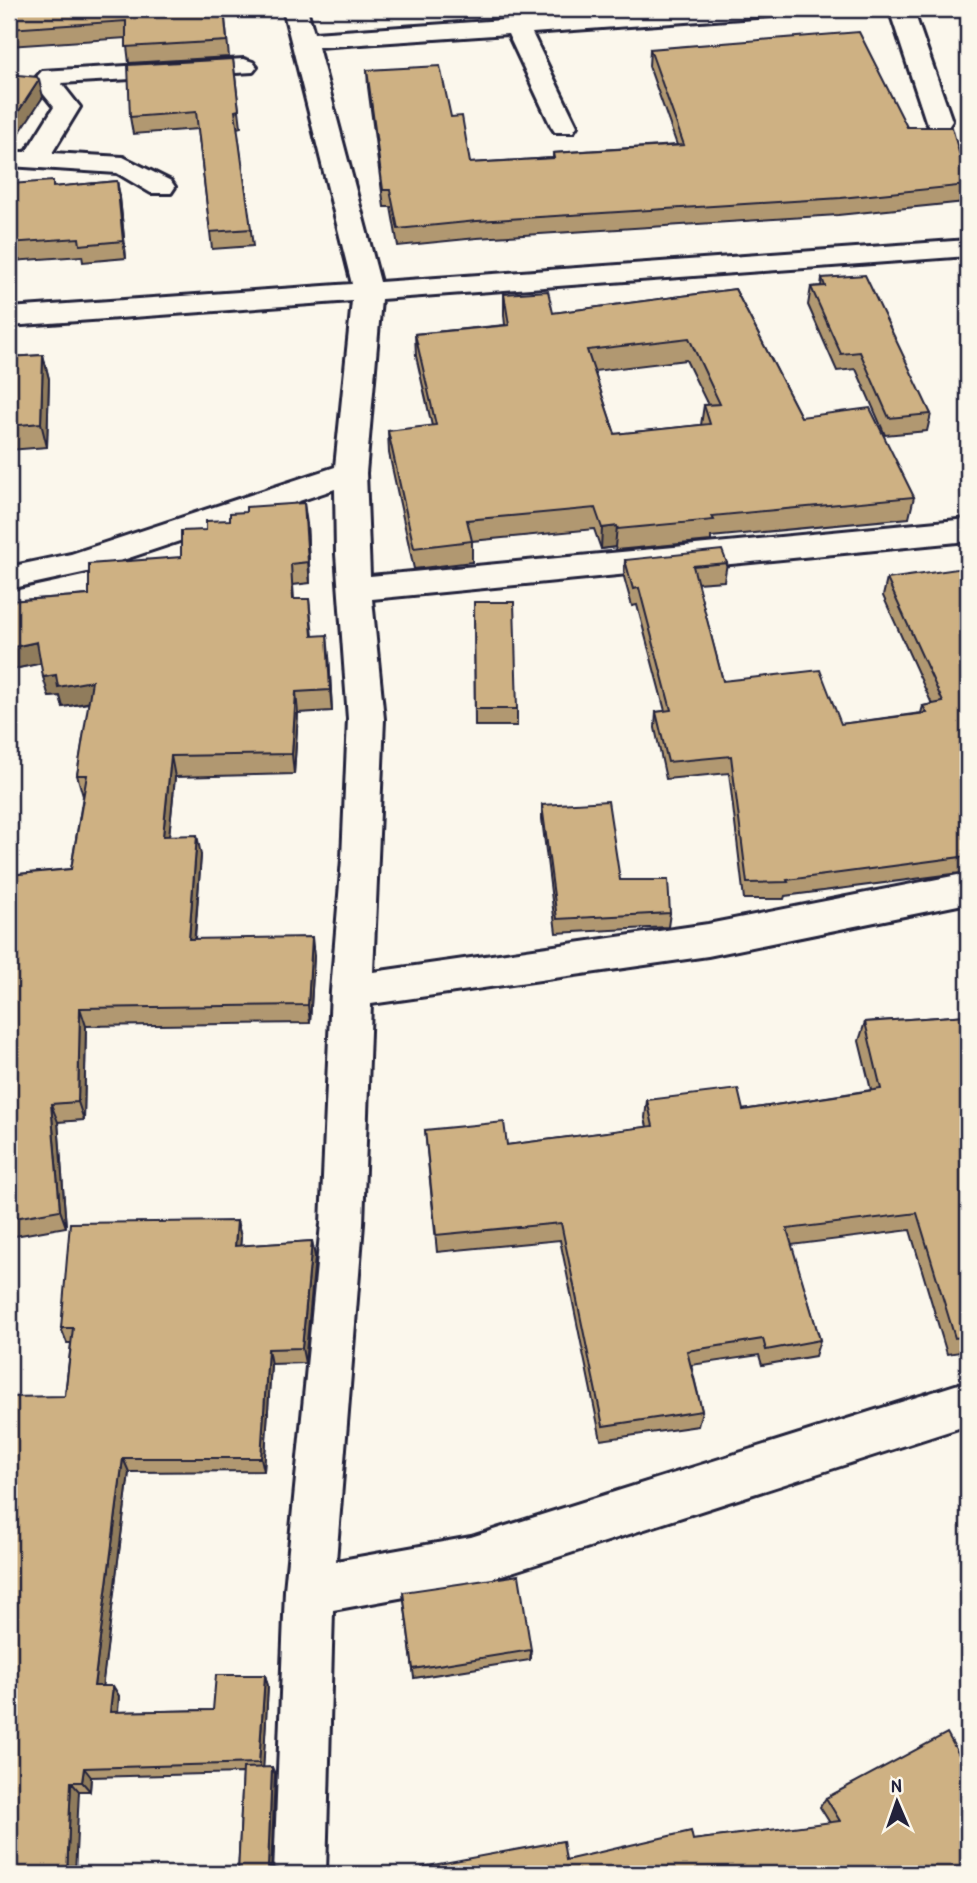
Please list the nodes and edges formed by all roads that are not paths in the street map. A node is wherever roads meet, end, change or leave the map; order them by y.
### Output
1 (295, 9) edge
2 (770, 9) edge
3 (901, 9) edge
4 (517, 28) junction
5 (302, 41) junction
6 (244, 67) dead end
7 (939, 121) dead end
8 (564, 126) dead end
9 (22, 159) edge
10 (161, 187) dead end
11 (968, 248) edge
12 (368, 289) junction
13 (9, 317) edge
14 (350, 473) junction
15 (968, 530) edge
16 (9, 578) edge
17 (356, 589) junction
18 (968, 888) edge
19 (351, 991) junction
20 (968, 1403) edge
21 (309, 1591) junction
22 (300, 1874) edge

1 - 5 street
2 - 4 street
3 - 7 street
4 - 5 street
4 - 8 street
5 - 12 street
6 - 9 street
9 - 10 street
11 - 12 street
12 - 13 street
12 - 14 street
14 - 16 street
14 - 17 street
15 - 17 street
17 - 19 street
18 - 19 street
19 - 21 street
20 - 21 street
21 - 22 street

